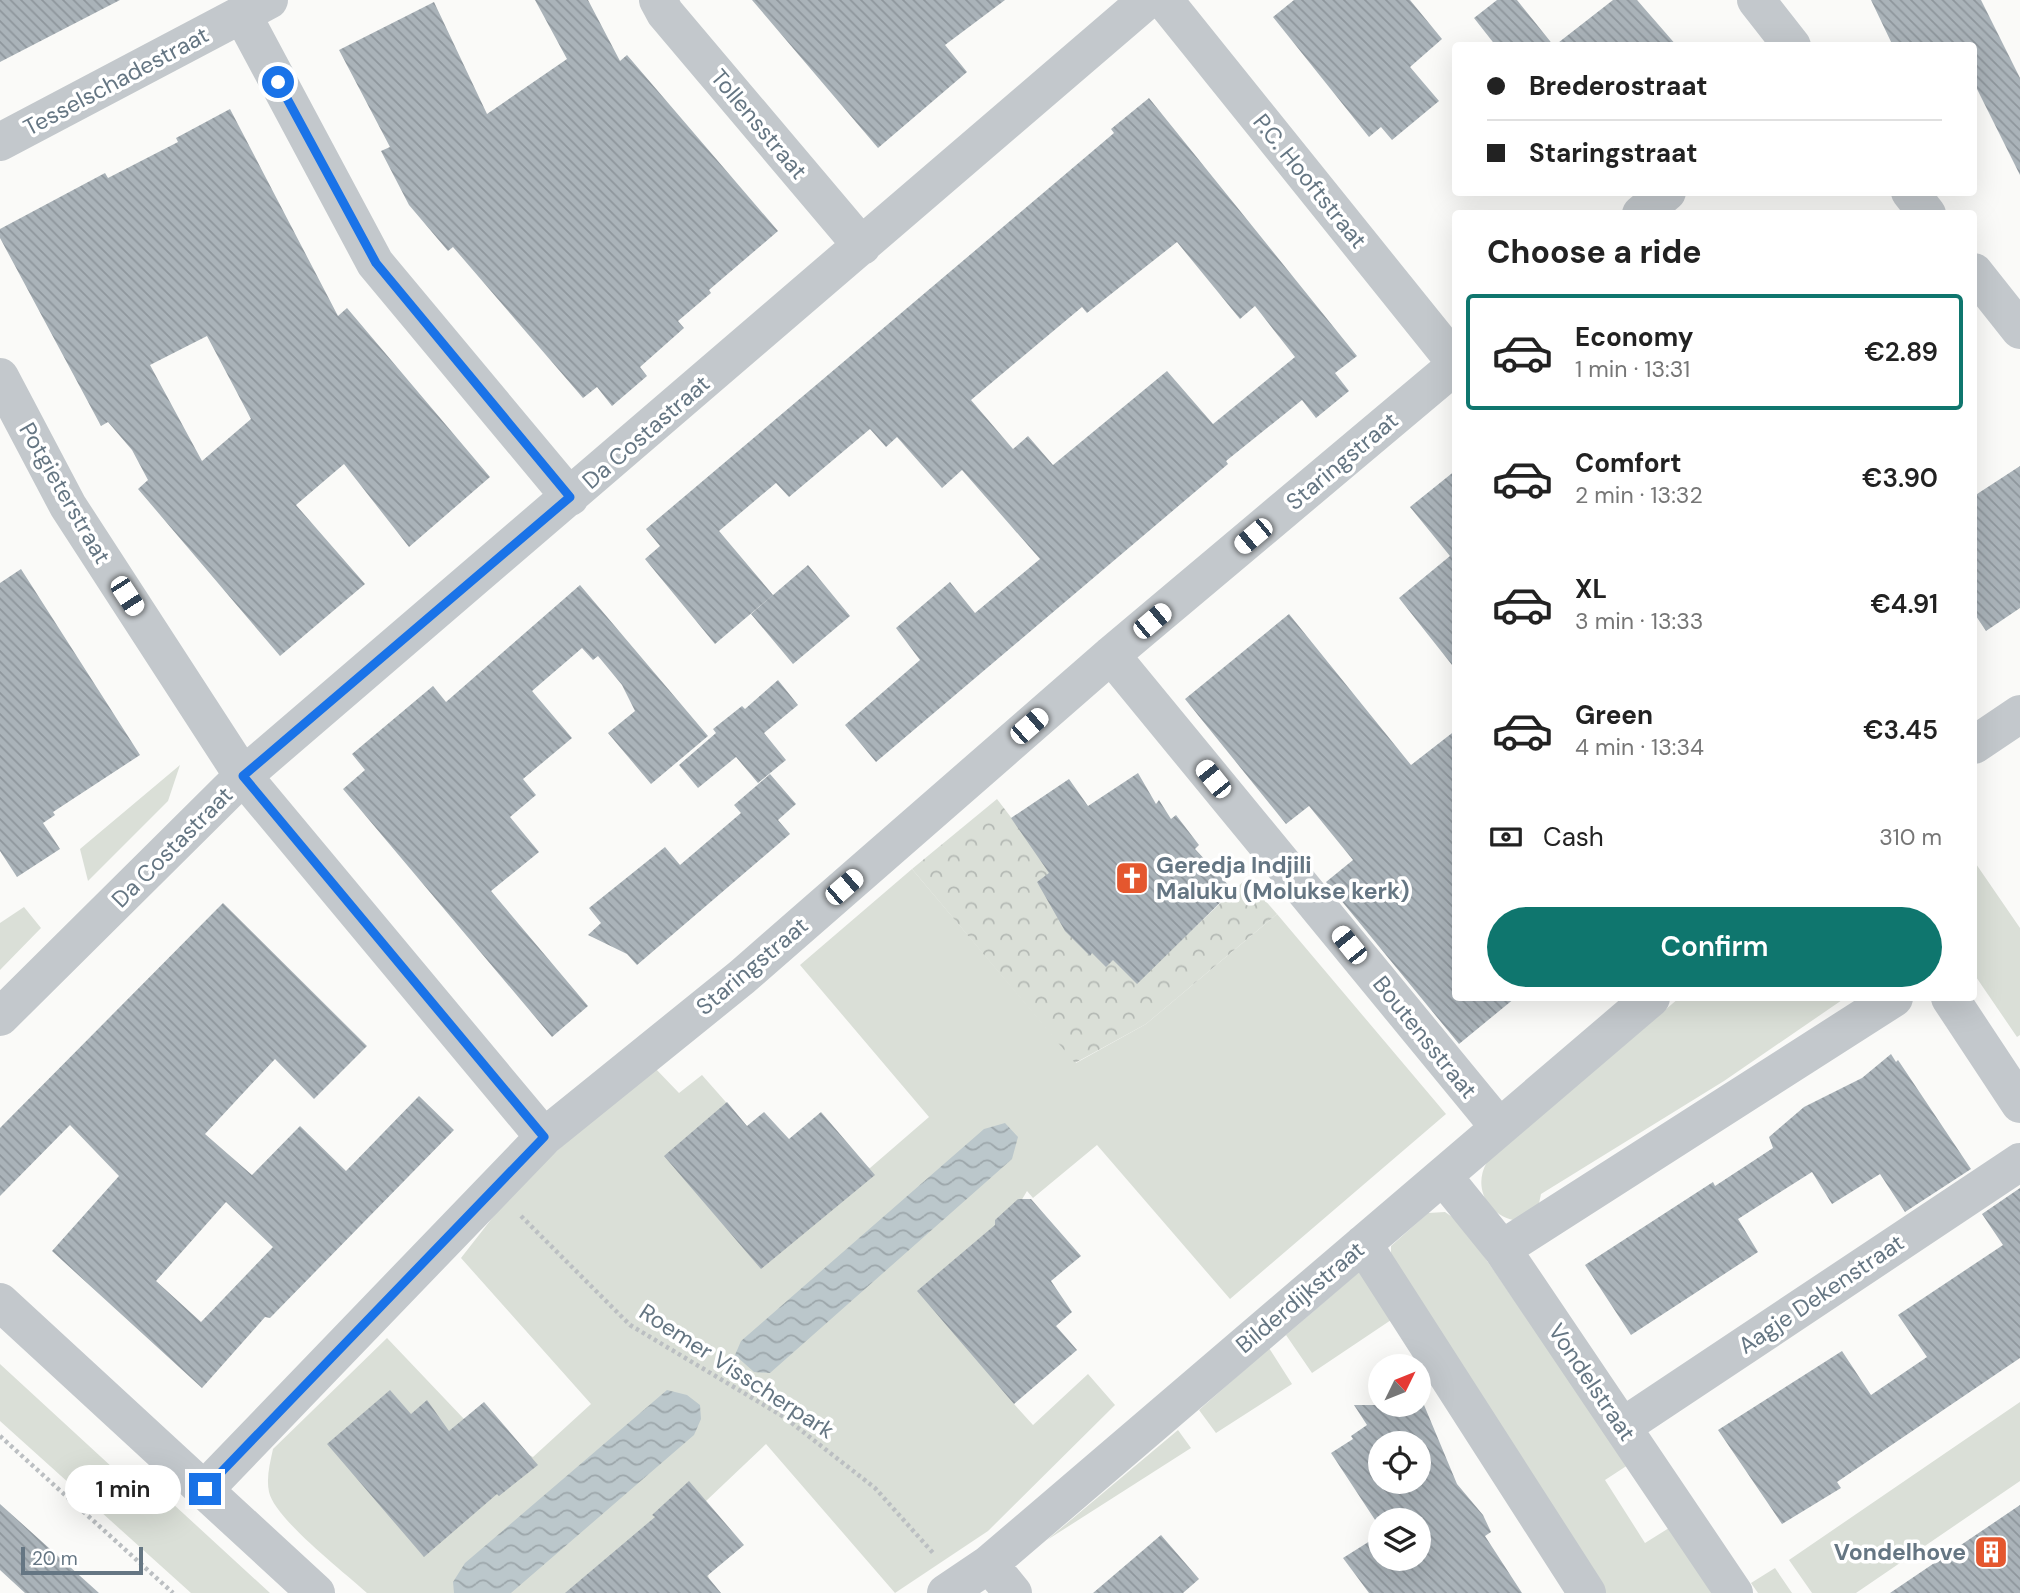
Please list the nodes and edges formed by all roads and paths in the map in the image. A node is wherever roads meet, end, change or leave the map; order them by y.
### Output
1 (658, 0) edge
2 (1147, 0) edge
3 (1164, 0) edge
4 (1755, 0) edge
5 (255, 7) edge
6 (1789, 42) edge
7 (0, 142) edge
8 (1662, 196) edge
9 (1913, 196) edge
10 (1646, 210) edge
11 (1924, 210) edge
12 (862, 246) junction
13 (1977, 276) edge
14 (2020, 330) edge
15 (1452, 359) edge
16 (1452, 367) edge
17 (0, 377) edge
18 (570, 497) junction
19 (1111, 655) junction
20 (2020, 714) edge
21 (1977, 743) edge
22 (243, 776) junction
23 (1647, 1001) edge
24 (1889, 1001) edge
25 (1952, 1001) edge
26 (0, 1017) edge
27 (2020, 1104) edge
28 (1499, 1127) junction
29 (544, 1137) junction
30 (2020, 1162) edge
31 (1443, 1175) junction
32 (493, 1188) junction
33 (1363, 1244) junction
34 (1502, 1249) junction
35 (0, 1303) edge
36 (1622, 1427) junction
37 (0, 1436) edge
38 (205, 1489) junction
39 (965, 1580) edge
40 (173, 1593) edge
41 (316, 1593) edge
42 (1013, 1593) edge
43 (1587, 1593) edge
44 (1734, 1593) edge

1 - 12 street, Tollensstraat
2 - 12 street, Da Costastraat
3 - 15 street, P.C. Hooftstraat
4 - 6 street
5 - 7 street, Tesselschadestraat
5 - 18 street
8 - 10 street
9 - 11 street
12 - 18 street, Da Costastraat
13 - 14 street
16 - 19 street, Staringstraat
17 - 22 street, Potgieterstraat
18 - 22 street, Da Costastraat
19 - 28 street, Boutensstraat
19 - 29 street, Staringstraat
20 - 21 street
22 - 26 street, Da Costastraat
22 - 29 street, Potgieterstraat
23 - 28 street, Bilderdijkstraat
24 - 34 street
25 - 27 street
28 - 31 street, Bilderdijkstraat
29 - 32 street, Staringstraat
30 - 36 street, Aagje Dekenstraat
31 - 33 street, Bilderdijkstraat
31 - 34 street, Vondelstraat
32 - 38 street, Staringstraat
32 - 39 path, Roemer Visscherpark
33 - 39 street, Bilderdijkstraat
33 - 43 street
34 - 36 street, Vondelstraat
35 - 38 street
36 - 44 street, Vondelstraat
37 - 40 path
38 - 41 street
39 - 42 street

